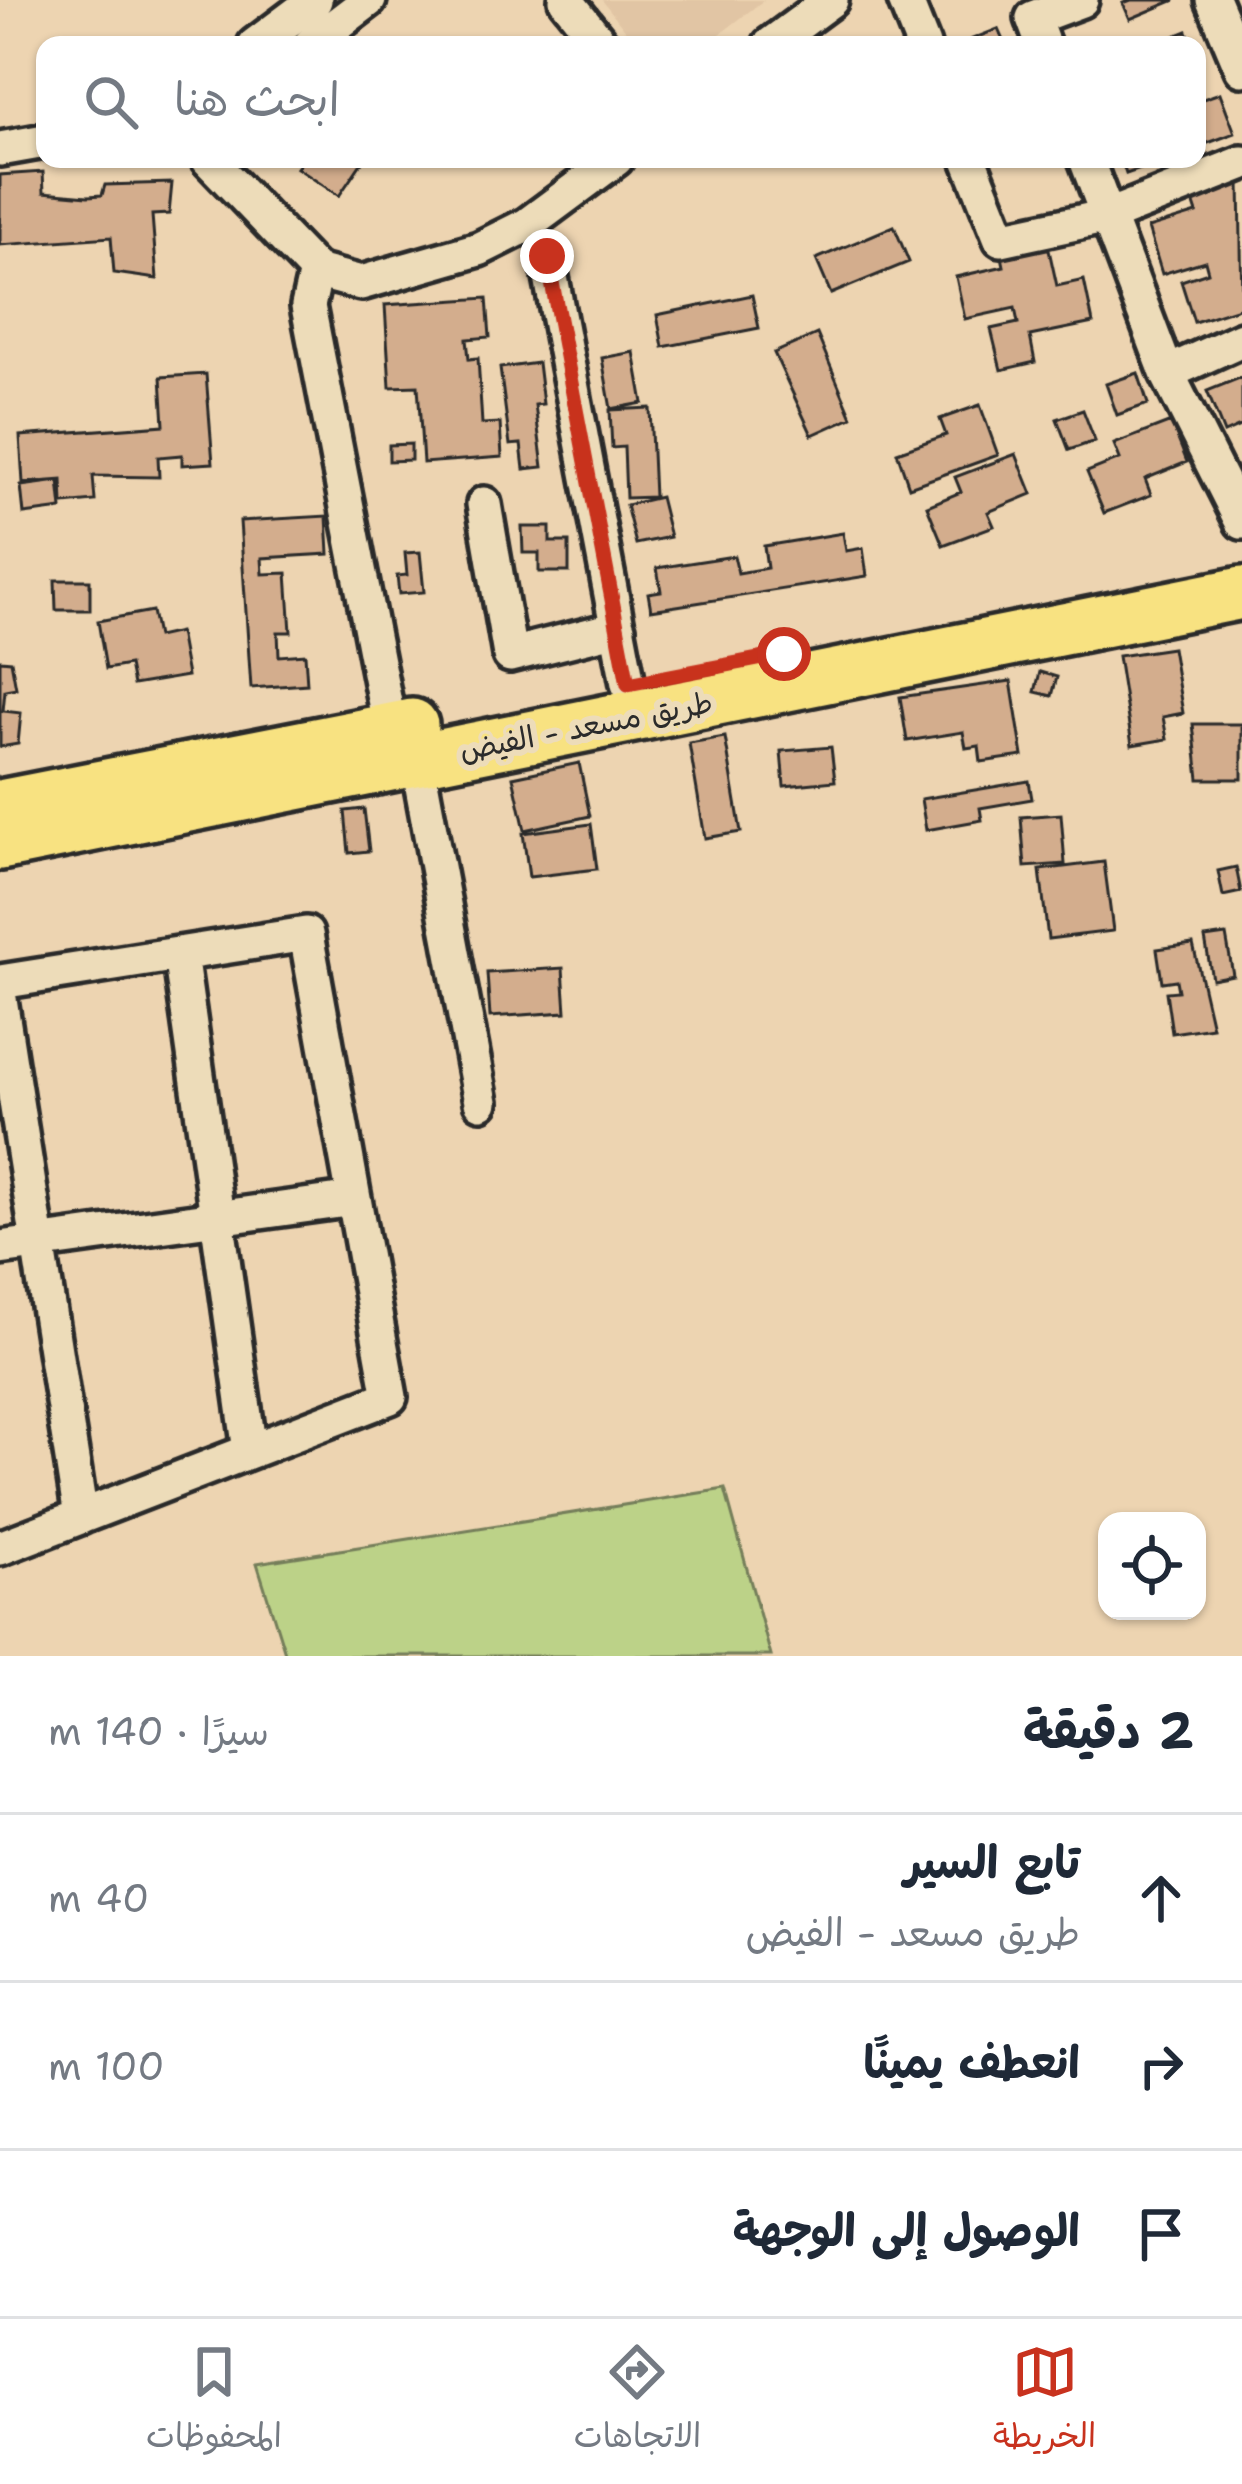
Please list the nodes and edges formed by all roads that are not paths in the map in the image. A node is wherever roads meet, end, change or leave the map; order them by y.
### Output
1 (369, 0) edge
2 (566, 0) edge
3 (831, 0) edge
4 (905, 0) edge
5 (1081, 0) edge
6 (1213, 0) edge
7 (300, 15) edge
8 (268, 36) edge
9 (595, 36) edge
10 (782, 36) edge
11 (919, 36) edge
12 (1040, 36) edge
13 (1242, 69) edge
14 (36, 143) edge
15 (0, 149) edge
16 (1242, 163) edge
17 (217, 168) edge
18 (604, 168) edge
19 (972, 168) edge
20 (1089, 168) edge
21 (1108, 216) junction
22 (547, 256) dead end
23 (316, 271) junction
24 (1242, 339) edge
25 (1167, 374) junction
26 (484, 504) dead end
27 (1242, 522) edge
28 (1242, 556) edge
29 (1242, 593) edge
30 (618, 628) junction
31 (628, 684) junction
32 (404, 745) junction
33 (0, 806) edge
34 (0, 844) edge
35 (180, 954) junction
36 (0, 982) edge
37 (0, 999) edge
38 (481, 1102) dead end
39 (354, 1199) junction
40 (217, 1218) junction
41 (38, 1243) junction
42 (0, 1248) edge
43 (250, 1451) junction
44 (81, 1517) junction
45 (0, 1548) edge

1 - 7 street
2 - 9 street
3 - 10 street
4 - 11 street
5 - 12 street
6 - 13 street
7 - 8 street
14 - 15 street
16 - 21 street
17 - 23 street
18 - 23 street
19 - 21 street
20 - 21 street
21 - 25 street
22 - 30 street
23 - 32 street
24 - 25 street
25 - 27 street
26 - 30 street
28 - 31 main road, طريق مسعد - الفيض
29 - 32 main road, طريق مسعد - الفيض
30 - 31 street
31 - 32 main road, طريق مسعد - الفيض
32 - 33 main road, طريق مسعد - الفيض
32 - 34 main road, طريق مسعد - الفيض
32 - 38 street
35 - 36 street
35 - 39 street
35 - 40 street
37 - 41 street
39 - 40 street
39 - 43 street
40 - 41 street
40 - 43 street
41 - 42 street
41 - 44 street
43 - 44 street
44 - 45 street

